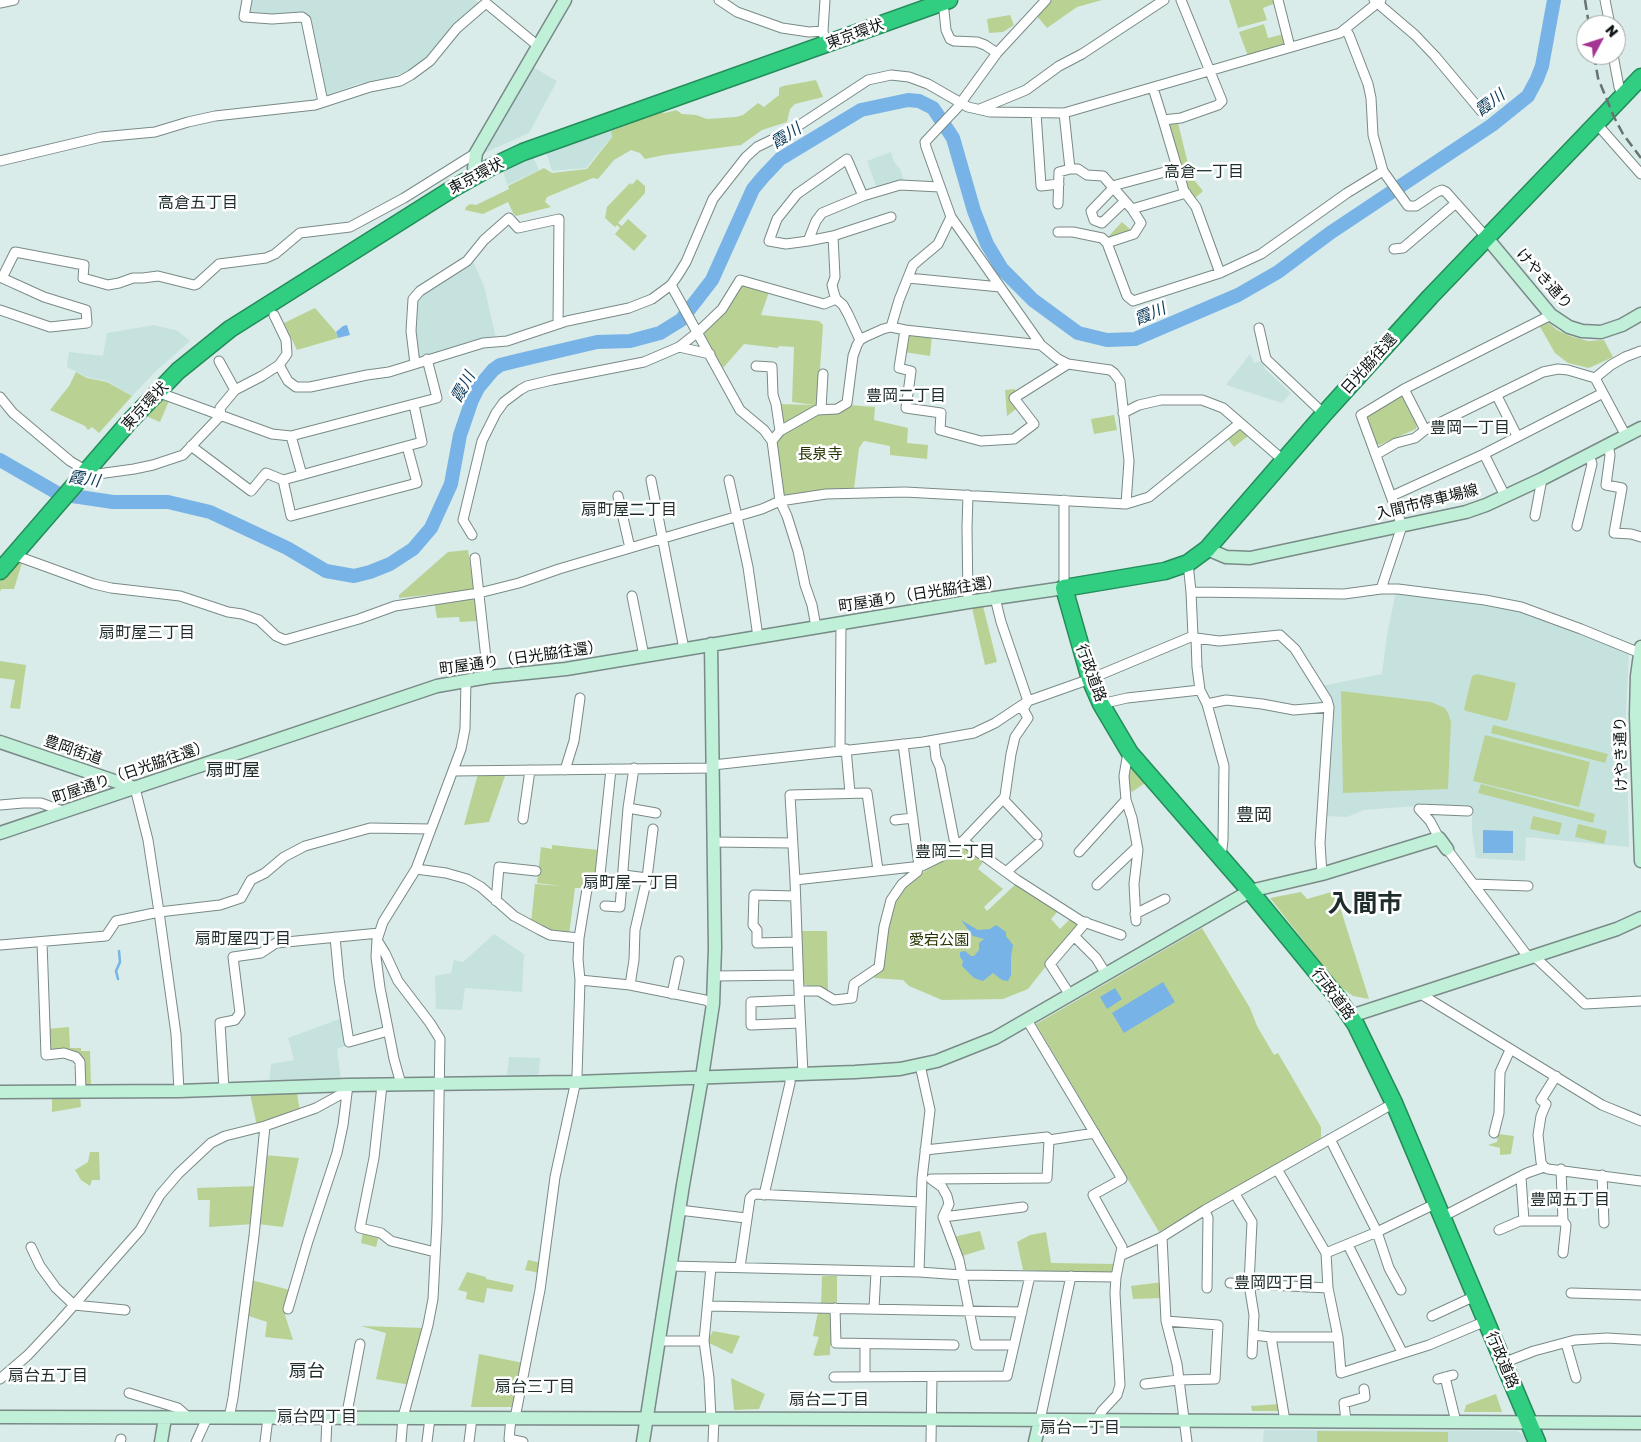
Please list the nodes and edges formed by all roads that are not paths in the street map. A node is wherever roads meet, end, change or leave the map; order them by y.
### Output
1 (14, 0) edge
2 (247, 0) edge
3 (565, 0) edge
4 (719, 0) edge
5 (825, 0) edge
6 (926, 0) edge
7 (1046, 0) edge
8 (1164, 0) edge
9 (1180, 0) edge
10 (1278, 0) edge
11 (1605, 0) edge
12 (488, 1) edge
13 (1377, 1) edge
14 (0, 3) edge
15 (947, 5) edge
16 (1608, 15) edge
17 (1345, 29) junction
18 (824, 34) junction
19 (538, 46) junction
20 (1290, 47) junction
21 (997, 53) junction
22 (1615, 65) edge
23 (1210, 71) junction
24 (1641, 77) edge
25 (1153, 88) junction
26 (1624, 95) junction
27 (323, 102) junction
28 (958, 106) junction
29 (980, 109) junction
30 (1481, 112) dead end
31 (1036, 113) junction
32 (1064, 113) junction
33 (1163, 120) junction
34 (1596, 123) junction
35 (0, 161) edge
36 (476, 165) junction
37 (1070, 169) junction
38 (1176, 169) junction
39 (1384, 173) junction
40 (1641, 174) edge
41 (1059, 184) junction
42 (940, 188) junction
43 (1113, 189) junction
44 (1186, 193) junction
45 (863, 196) junction
46 (1125, 201) junction
47 (1456, 203) junction
48 (1058, 204) dead end
49 (1132, 209) junction
50 (891, 217) dead end
51 (951, 217) junction
52 (1058, 232) dead end
53 (833, 236) junction
54 (1487, 238) junction
55 (808, 241) junction
56 (1107, 243) junction
57 (1394, 250) dead end
58 (1220, 273) junction
59 (1, 278) edge
60 (908, 278) junction
61 (1000, 287) junction
62 (672, 288) junction
63 (836, 299) junction
64 (0, 310) edge
65 (1641, 314) edge
66 (274, 315) dead end
67 (1551, 315) junction
68 (558, 324) junction
69 (891, 327) junction
70 (1259, 328) dead end
71 (697, 330) junction
72 (904, 330) junction
73 (860, 340) junction
74 (1041, 344) junction
75 (679, 347) junction
76 (1641, 351) edge
77 (710, 354) junction
78 (428, 359) junction
79 (219, 361) dead end
80 (415, 364) junction
81 (1068, 364) junction
82 (279, 365) junction
83 (756, 366) dead end
84 (823, 374) dead end
85 (1594, 378) junction
86 (1404, 389) junction
87 (234, 390) junction
88 (157, 392) junction
89 (1603, 393) junction
90 (1497, 396) junction
91 (0, 397) edge
92 (414, 405) junction
93 (820, 409) junction
94 (1123, 413) junction
95 (1324, 414) junction
96 (221, 415) junction
97 (1240, 423) junction
98 (1641, 428) edge
99 (1424, 430) junction
100 (780, 431) junction
101 (292, 436) junction
102 (1517, 436) junction
103 (1626, 436) junction
104 (772, 441) junction
105 (1608, 445) junction
106 (191, 446) junction
107 (407, 446) junction
108 (1377, 454) junction
109 (1484, 454) junction
110 (1589, 455) junction
111 (1283, 460) junction
112 (79, 474) junction
113 (302, 475) junction
114 (1542, 479) junction
115 (282, 480) junction
116 (651, 480) dead end
117 (729, 480) dead end
118 (968, 495) junction
119 (618, 496) dead end
120 (1392, 496) junction
121 (1505, 496) junction
122 (1064, 500) junction
123 (780, 501) junction
124 (1126, 504) junction
125 (737, 516) junction
126 (1535, 516) dead end
127 (1402, 526) junction
128 (1577, 526) dead end
129 (472, 535) dead end
130 (1641, 537) edge
131 (663, 538) junction
132 (630, 548) junction
133 (1207, 549) junction
134 (7, 557) edge
135 (475, 558) dead end
136 (1188, 563) junction
137 (0, 571) edge
138 (1064, 588) junction
139 (1380, 588) junction
140 (1191, 592) junction
141 (479, 593) junction
142 (632, 596) dead end
143 (995, 598) junction
144 (968, 602) junction
145 (841, 623) junction
146 (816, 627) junction
147 (758, 637) junction
148 (1195, 637) junction
149 (711, 644) junction
150 (684, 649) junction
151 (1640, 650) edge
152 (644, 656) junction
153 (488, 677) junction
154 (1090, 679) junction
155 (466, 680) junction
156 (1200, 690) junction
157 (580, 698) dead end
158 (1028, 701) junction
159 (1101, 704) junction
160 (1207, 704) junction
161 (1329, 707) junction
162 (934, 740) junction
163 (0, 742) edge
164 (903, 744) junction
165 (843, 750) junction
166 (1130, 753) junction
167 (713, 766) junction
168 (634, 768) junction
169 (611, 769) junction
170 (530, 770) junction
171 (566, 770) junction
172 (453, 771) junction
173 (134, 788) junction
174 (850, 793) junction
175 (1003, 799) junction
176 (1126, 800) junction
177 (0, 805) edge
178 (628, 808) junction
179 (1468, 811) dead end
180 (65, 812) junction
181 (656, 813) dead end
182 (914, 818) junction
183 (523, 819) dead end
184 (895, 820) dead end
185 (653, 828) dead end
186 (430, 829) junction
187 (0, 833) edge
188 (713, 842) junction
189 (792, 843) junction
190 (961, 843) junction
191 (1443, 844) junction
192 (1137, 847) junction
193 (1079, 852) dead end
194 (1218, 854) junction
195 (1641, 861) edge
196 (920, 866) junction
197 (416, 869) junction
198 (878, 870) junction
199 (536, 871) dead end
200 (1006, 872) junction
201 (1322, 874) junction
202 (624, 875) junction
203 (647, 878) junction
204 (795, 880) junction
205 (1473, 884) junction
206 (1097, 885) dead end
207 (1528, 886) dead end
208 (1250, 891) junction
209 (795, 896) junction
210 (1165, 899) dead end
211 (496, 901) junction
212 (605, 906) dead end
213 (159, 912) junction
214 (1641, 918) edge
215 (1086, 922) junction
216 (1121, 935) dead end
217 (1074, 936) junction
218 (335, 937) junction
219 (378, 937) junction
220 (580, 938) junction
221 (42, 942) junction
222 (797, 942) junction
223 (0, 945) edge
224 (1531, 957) junction
225 (679, 961) dead end
226 (1106, 974) junction
227 (715, 976) junction
228 (798, 976) junction
229 (580, 980) junction
230 (630, 985) junction
231 (1419, 993) junction
232 (672, 994) junction
233 (1070, 995) junction
234 (799, 996) junction
235 (1641, 1001) edge
236 (712, 1004) junction
237 (1351, 1016) junction
238 (1028, 1020) junction
239 (800, 1023) junction
240 (388, 1031) junction
241 (1510, 1050) junction
242 (920, 1065) junction
243 (797, 1074) junction
244 (1556, 1076) junction
245 (702, 1077) junction
246 (576, 1082) junction
247 (401, 1084) junction
248 (439, 1084) junction
249 (382, 1085) junction
250 (347, 1088) junction
251 (224, 1089) junction
252 (81, 1090) junction
253 (180, 1090) junction
254 (0, 1092) edge
255 (1394, 1103) junction
256 (1641, 1121) edge
257 (265, 1126) junction
258 (1094, 1133) junction
259 (1494, 1133) dead end
260 (1049, 1140) junction
261 (1330, 1140) junction
262 (925, 1150) junction
263 (1544, 1167) junction
264 (1277, 1169) junction
265 (1561, 1170) junction
266 (1602, 1175) junction
267 (1520, 1177) junction
268 (927, 1179) junction
269 (1641, 1181) edge
270 (1235, 1194) junction
271 (764, 1195) junction
272 (921, 1202) junction
273 (1023, 1207) dead end
274 (679, 1210) junction
275 (1205, 1210) junction
276 (1439, 1210) junction
277 (943, 1217) junction
278 (746, 1218) junction
279 (1524, 1221) junction
280 (1563, 1221) junction
281 (1604, 1223) dead end
282 (1499, 1230) dead end
283 (1377, 1232) junction
284 (1162, 1237) junction
285 (1348, 1245) junction
286 (31, 1247) dead end
287 (435, 1252) junction
288 (1326, 1254) junction
289 (1563, 1254) dead end
290 (1120, 1256) junction
291 (670, 1266) junction
292 (711, 1267) junction
293 (740, 1267) junction
294 (876, 1272) junction
295 (919, 1272) junction
296 (962, 1275) junction
297 (1030, 1276) junction
298 (1071, 1276) junction
299 (1116, 1277) junction
300 (1230, 1283) dead end
301 (1249, 1284) junction
302 (1206, 1288) dead end
303 (1328, 1288) junction
304 (1401, 1290) dead end
305 (1571, 1293) dead end
306 (1641, 1295) edge
307 (1475, 1296) junction
308 (74, 1305) junction
309 (708, 1306) junction
310 (835, 1308) junction
311 (874, 1308) junction
312 (288, 1309) dead end
313 (125, 1310) dead end
314 (970, 1311) junction
315 (1022, 1312) junction
316 (1432, 1316) dead end
317 (1166, 1321) junction
318 (1486, 1321) junction
319 (1253, 1335) junction
320 (1338, 1336) junction
321 (1270, 1337) junction
322 (660, 1340) junction
323 (1641, 1340) edge
324 (704, 1341) junction
325 (1566, 1343) junction
326 (360, 1344) dead end
327 (865, 1344) junction
328 (954, 1345) dead end
329 (1014, 1345) junction
330 (1402, 1352) junction
331 (1252, 1354) dead end
332 (1503, 1363) junction
333 (865, 1376) junction
334 (834, 1377) dead end
335 (932, 1377) junction
336 (1445, 1377) dead end
337 (1576, 1378) dead end
338 (0, 1379) edge
339 (1178, 1380) junction
340 (1145, 1384) dead end
341 (1364, 1389) dead end
342 (129, 1393) dead end
343 (0, 1417) edge
344 (188, 1417) junction
345 (404, 1417) junction
346 (165, 1418) junction
347 (207, 1418) junction
348 (229, 1418) junction
349 (268, 1418) junction
350 (327, 1418) junction
351 (346, 1418) junction
352 (430, 1418) junction
353 (472, 1418) junction
354 (513, 1418) junction
355 (646, 1418) junction
356 (713, 1418) junction
357 (931, 1420) junction
358 (1040, 1420) junction
359 (1097, 1420) junction
360 (1184, 1420) junction
361 (1285, 1421) junction
362 (1346, 1421) junction
363 (1456, 1422) junction
364 (1529, 1423) junction
365 (1641, 1423) edge
366 (161, 1442) edge
367 (196, 1442) edge
368 (265, 1442) edge
369 (326, 1442) edge
370 (401, 1442) edge
371 (427, 1442) edge
372 (469, 1442) edge
373 (523, 1442) edge
374 (643, 1442) edge
375 (713, 1442) edge
376 (931, 1442) edge
377 (1035, 1442) edge
378 (1187, 1442) edge
379 (1537, 1442) edge

1 - 14 street
2 - 27 street
3 - 19 street
4 - 18 street
5 - 18 street
6 - 18 highway, 東京環状
7 - 21 street
8 - 29 street
9 - 23 street
10 - 20 street
11 - 16 street
12 - 19 street
12 - 27 street
13 - 17 street
13 - 30 street
15 - 21 street
15 - 36 highway, 東京環状
17 - 20 street
17 - 39 street
18 - 36 highway, 東京環状
19 - 36 street
20 - 23 street
21 - 28 street
22 - 26 street
23 - 25 street
23 - 33 street
24 - 26 highway, 日光脇往還
25 - 32 street
25 - 33 street
26 - 34 highway, 日光脇往還
27 - 35 street
28 - 29 street
28 - 42 street
28 - 62 street
29 - 31 street
31 - 32 street
31 - 41 street
32 - 37 street
33 - 38 street
34 - 40 street
34 - 54 highway, 日光脇往還
36 - 59 street
36 - 88 highway, 東京環状
36 - 112 highway, 東京環状
37 - 41 street
37 - 43 street
38 - 43 street
38 - 44 street
39 - 47 street
39 - 58 street
41 - 48 street
42 - 45 street
42 - 51 street
43 - 46 street
43 - 46 street
44 - 49 street
44 - 58 street
45 - 55 street
45 - 55 street
46 - 49 street
47 - 54 street
47 - 57 street
49 - 56 street
50 - 53 street
51 - 60 street
51 - 61 street
52 - 56 street
53 - 55 street
53 - 63 street
54 - 67 street, けやき通り
54 - 95 highway, 日光脇往還
56 - 58 street
59 - 64 street
60 - 61 street
60 - 69 street
61 - 74 street
62 - 68 street
62 - 71 street
63 - 71 street
63 - 73 street
65 - 67 street, けやき通り
66 - 82 street
67 - 86 street
68 - 78 street
68 - 80 street
69 - 72 street
69 - 73 street
70 - 95 street
71 - 75 street
71 - 77 street
72 - 74 street
72 - 81 street
73 - 93 street
74 - 81 street
75 - 77 street
75 - 129 street
76 - 85 street
77 - 104 street
78 - 80 street
78 - 92 street
79 - 87 street
80 - 82 street
81 - 94 street
82 - 87 street
83 - 100 street
84 - 93 street
85 - 89 street
85 - 90 street
86 - 99 street
86 - 108 street
87 - 96 street
88 - 96 street
88 - 112 highway, 東京環状
89 - 102 street
89 - 103 street
90 - 99 street
90 - 102 street
91 - 112 street
92 - 101 street
92 - 107 street
93 - 100 street
94 - 97 street
94 - 124 street
95 - 111 highway, 日光脇往還
96 - 101 street
96 - 106 street
97 - 111 street
97 - 124 street
98 - 103 street, 入間市停車場線
99 - 108 street
100 - 104 street
101 - 113 street
102 - 109 street
103 - 105 street, 入間市停車場線
104 - 123 street
105 - 110 street, 入間市停車場線
105 - 130 street
106 - 112 street
106 - 115 street
107 - 113 street
107 - 115 street
108 - 120 street
109 - 120 street
109 - 121 street
110 - 114 street, 入間市停車場線
110 - 128 street
111 - 133 highway, 日光脇往還
112 - 134 highway
113 - 115 street
114 - 121 street, 入間市停車場線
114 - 126 street
116 - 131 street
117 - 125 street
118 - 122 street
118 - 123 street
118 - 144 street
119 - 132 street
120 - 127 street
121 - 127 street, 入間市停車場線
122 - 124 street
122 - 138 street
123 - 125 street
123 - 146 street
125 - 131 street
125 - 147 street
127 - 133 street, 入間市停車場線
127 - 139 street
131 - 132 street
131 - 150 street
132 - 141 street
133 - 136 highway, 日光脇往還
134 - 137 highway
134 - 141 street
135 - 141 street
136 - 138 highway, 日光脇往還
136 - 140 street
138 - 143 street, 町屋通り（日光脇往還）
138 - 154 highway, 行政道路
139 - 140 street
139 - 151 street
140 - 148 street
141 - 153 street
142 - 152 street
143 - 144 street, 町屋通り（日光脇往還）
143 - 158 street
144 - 145 street, 町屋通り（日光脇往還）
145 - 146 street, 町屋通り（日光脇往還）
145 - 165 street
146 - 147 street, 町屋通り（日光脇往還）
147 - 149 street, 町屋通り（日光脇往還）
148 - 154 street
148 - 156 street
148 - 161 street
149 - 150 street, 町屋通り（日光脇往還）
149 - 167 street
150 - 152 street, 町屋通り（日光脇往還）
151 - 195 street, けやき通り
152 - 153 street, 町屋通り（日光脇往還）
153 - 155 street, 町屋通り（日光脇往還）
154 - 158 street
154 - 159 highway, 行政道路
155 - 172 street
155 - 173 street, 町屋通り（日光脇往還）
156 - 159 street
156 - 160 street
157 - 171 street
158 - 162 street
158 - 175 street
159 - 166 highway, 行政道路
160 - 161 street
160 - 194 street
161 - 201 street
162 - 164 street
162 - 190 street
163 - 173 street, 豊岡街道
164 - 165 street
164 - 182 street
165 - 167 street
165 - 174 street
166 - 176 street
166 - 194 highway, 行政道路
167 - 168 street
167 - 188 street
168 - 169 street
168 - 178 street
169 - 171 street
169 - 220 street
170 - 171 street
170 - 172 street
170 - 183 street
172 - 186 street
173 - 180 street, 町屋通り（日光脇往還）
173 - 213 street
174 - 189 street
174 - 198 street
175 - 190 street
175 - 200 street
176 - 192 street
176 - 193 street
177 - 180 street
178 - 181 street
178 - 202 street
179 - 191 street
180 - 187 street, 町屋通り（日光脇往還）
182 - 184 street
182 - 196 street
185 - 203 street
186 - 197 street
186 - 213 street
188 - 189 street
188 - 227 street
189 - 204 street
190 - 196 street
190 - 200 street
191 - 201 street
191 - 205 street
192 - 206 street
192 - 210 street
194 - 208 highway, 行政道路
196 - 198 street
196 - 234 street
197 - 211 street
197 - 219 street
198 - 204 street
199 - 211 street
200 - 215 street
201 - 208 street
202 - 203 street
202 - 212 street
203 - 230 street
204 - 209 street
205 - 207 street
205 - 224 street
208 - 226 street
208 - 237 highway, 行政道路
209 - 222 street
209 - 222 street
211 - 220 street
213 - 221 street
213 - 253 street
214 - 224 street
215 - 216 street
215 - 217 street
217 - 226 street
217 - 233 street
218 - 219 street
218 - 240 street
218 - 251 street
219 - 240 street
219 - 248 street
220 - 229 street
221 - 223 street
221 - 252 street
222 - 228 street
224 - 231 street
224 - 235 street
225 - 232 street
226 - 233 street
227 - 228 street
227 - 236 street
228 - 234 street
229 - 230 street
229 - 246 street
230 - 232 street
231 - 237 street
231 - 241 street
232 - 236 street
233 - 238 street
234 - 239 street
234 - 239 street
236 - 245 street
237 - 255 highway, 行政道路
238 - 242 street
238 - 258 street
239 - 243 street
240 - 247 street
241 - 244 street
241 - 259 street
242 - 243 street
242 - 262 street
243 - 245 street
243 - 271 street
244 - 256 street
244 - 263 street
245 - 246 street
245 - 274 street
246 - 248 street
246 - 354 street
247 - 248 street
247 - 249 street
248 - 287 street
249 - 250 street
249 - 287 street
250 - 251 street
250 - 257 street
250 - 312 street
251 - 253 street
252 - 253 street
252 - 254 street
255 - 261 street
255 - 276 highway, 行政道路
257 - 308 street
257 - 348 street
258 - 260 street
258 - 290 street
260 - 262 street
260 - 268 street
261 - 264 street
261 - 283 street
262 - 268 street
263 - 265 street
263 - 267 street
264 - 270 street
264 - 288 street
265 - 266 street
265 - 280 street
266 - 269 street
266 - 281 street
267 - 276 street
267 - 279 street
268 - 272 street
268 - 277 street
270 - 275 street
270 - 301 street
271 - 272 street
271 - 278 street
272 - 295 street
273 - 277 street
274 - 278 street
274 - 291 street
275 - 284 street
275 - 302 street
276 - 283 street
276 - 307 highway, 行政道路
277 - 296 street
278 - 293 street
279 - 280 street
279 - 282 street
280 - 289 street
283 - 285 street
283 - 304 street
284 - 290 street
284 - 317 street
285 - 288 street
285 - 330 street
286 - 308 street
287 - 345 street
288 - 303 street
290 - 299 street
291 - 292 street
291 - 322 street
292 - 293 street
292 - 309 street
293 - 294 street
294 - 295 street
294 - 311 street
295 - 296 street
296 - 297 street
296 - 314 street
297 - 298 street
297 - 315 street
298 - 299 street
298 - 358 street
299 - 359 street
300 - 301 street
301 - 303 street
301 - 319 street
303 - 320 street
305 - 306 street
307 - 316 street
307 - 318 highway, 行政道路
308 - 313 street
308 - 338 street
309 - 310 street
309 - 324 street
310 - 311 street
310 - 327 street
311 - 314 street
314 - 315 street
314 - 329 street
315 - 329 street
317 - 339 street
317 - 339 street
318 - 330 street
318 - 332 highway, 行政道路
319 - 321 street
319 - 331 street
320 - 321 street
320 - 330 street
321 - 361 street
322 - 324 street
322 - 355 street
323 - 325 street
324 - 356 street
325 - 332 street
325 - 337 street
326 - 351 street
327 - 328 street
327 - 333 street
329 - 335 street
332 - 364 highway, 行政道路
333 - 334 street
333 - 335 street
335 - 357 street
336 - 363 street
339 - 340 street
339 - 360 street
341 - 362 street
342 - 344 street
343 - 346 street
344 - 346 street
344 - 347 street
345 - 351 street
345 - 352 street
345 - 370 street
346 - 366 street
347 - 348 street
347 - 367 street
348 - 349 street
349 - 350 street
349 - 368 street
350 - 351 street
350 - 369 street
352 - 353 street
352 - 371 street
353 - 354 street
353 - 372 street
354 - 355 street
354 - 373 street
355 - 356 street
355 - 374 street
356 - 357 street
356 - 375 street
357 - 358 street
357 - 376 street
358 - 359 street
358 - 377 street
359 - 360 street
360 - 361 street
360 - 378 street
361 - 362 street
362 - 363 street
363 - 364 street
364 - 365 street
364 - 379 highway, 行政道路

